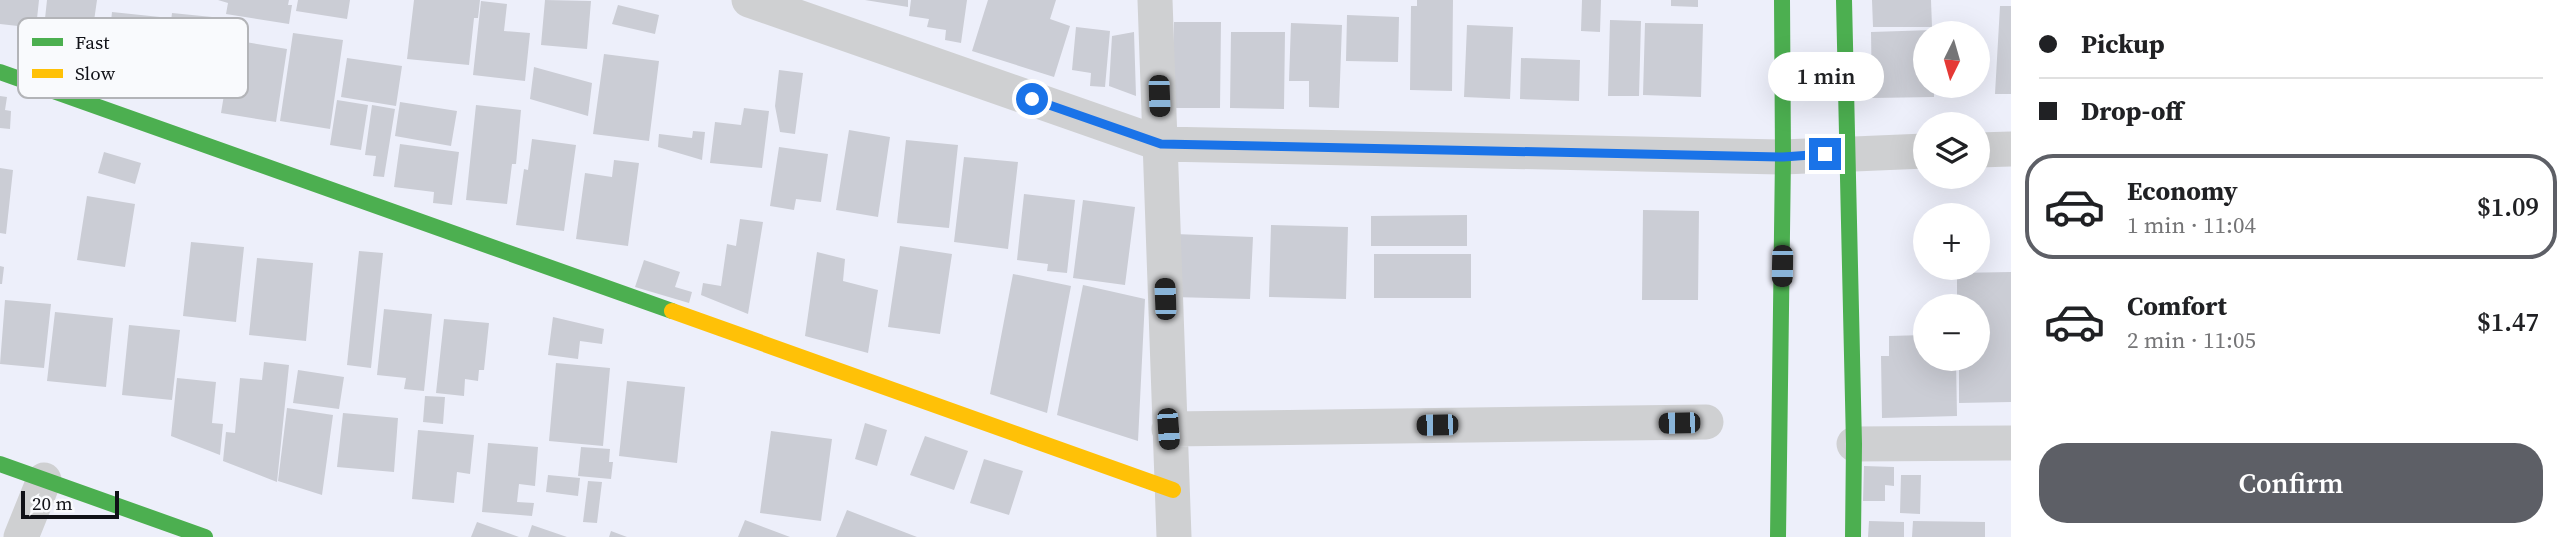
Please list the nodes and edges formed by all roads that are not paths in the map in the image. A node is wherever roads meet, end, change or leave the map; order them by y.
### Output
1 (749, 0) edge
2 (1155, 0) edge
3 (1782, 0) edge
4 (1844, 0) edge
5 (0, 72) edge
6 (18, 78) edge
7 (73, 98) edge
8 (1161, 144) junction
9 (2011, 149) edge
10 (1990, 150) edge
11 (1913, 151) edge
12 (1846, 153) junction
13 (1783, 157) junction
14 (1706, 422) dead end
15 (1168, 429) junction
16 (2011, 443) edge
17 (1854, 444) junction
18 (0, 464) edge
19 (44, 480) junction
20 (1173, 490) junction
21 (21, 537) edge
22 (205, 537) edge
23 (1174, 537) edge
24 (1778, 537) edge
25 (1853, 537) edge

1 - 8 street
2 - 8 street
3 - 13 street
4 - 12 street
5 - 6 street
7 - 20 street
8 - 13 street
8 - 15 street
9 - 10 street
11 - 12 street
12 - 13 street
12 - 17 street
13 - 24 street
14 - 15 street
15 - 20 street
16 - 17 street
17 - 25 street
18 - 19 street
19 - 21 street
19 - 22 street
20 - 23 street

